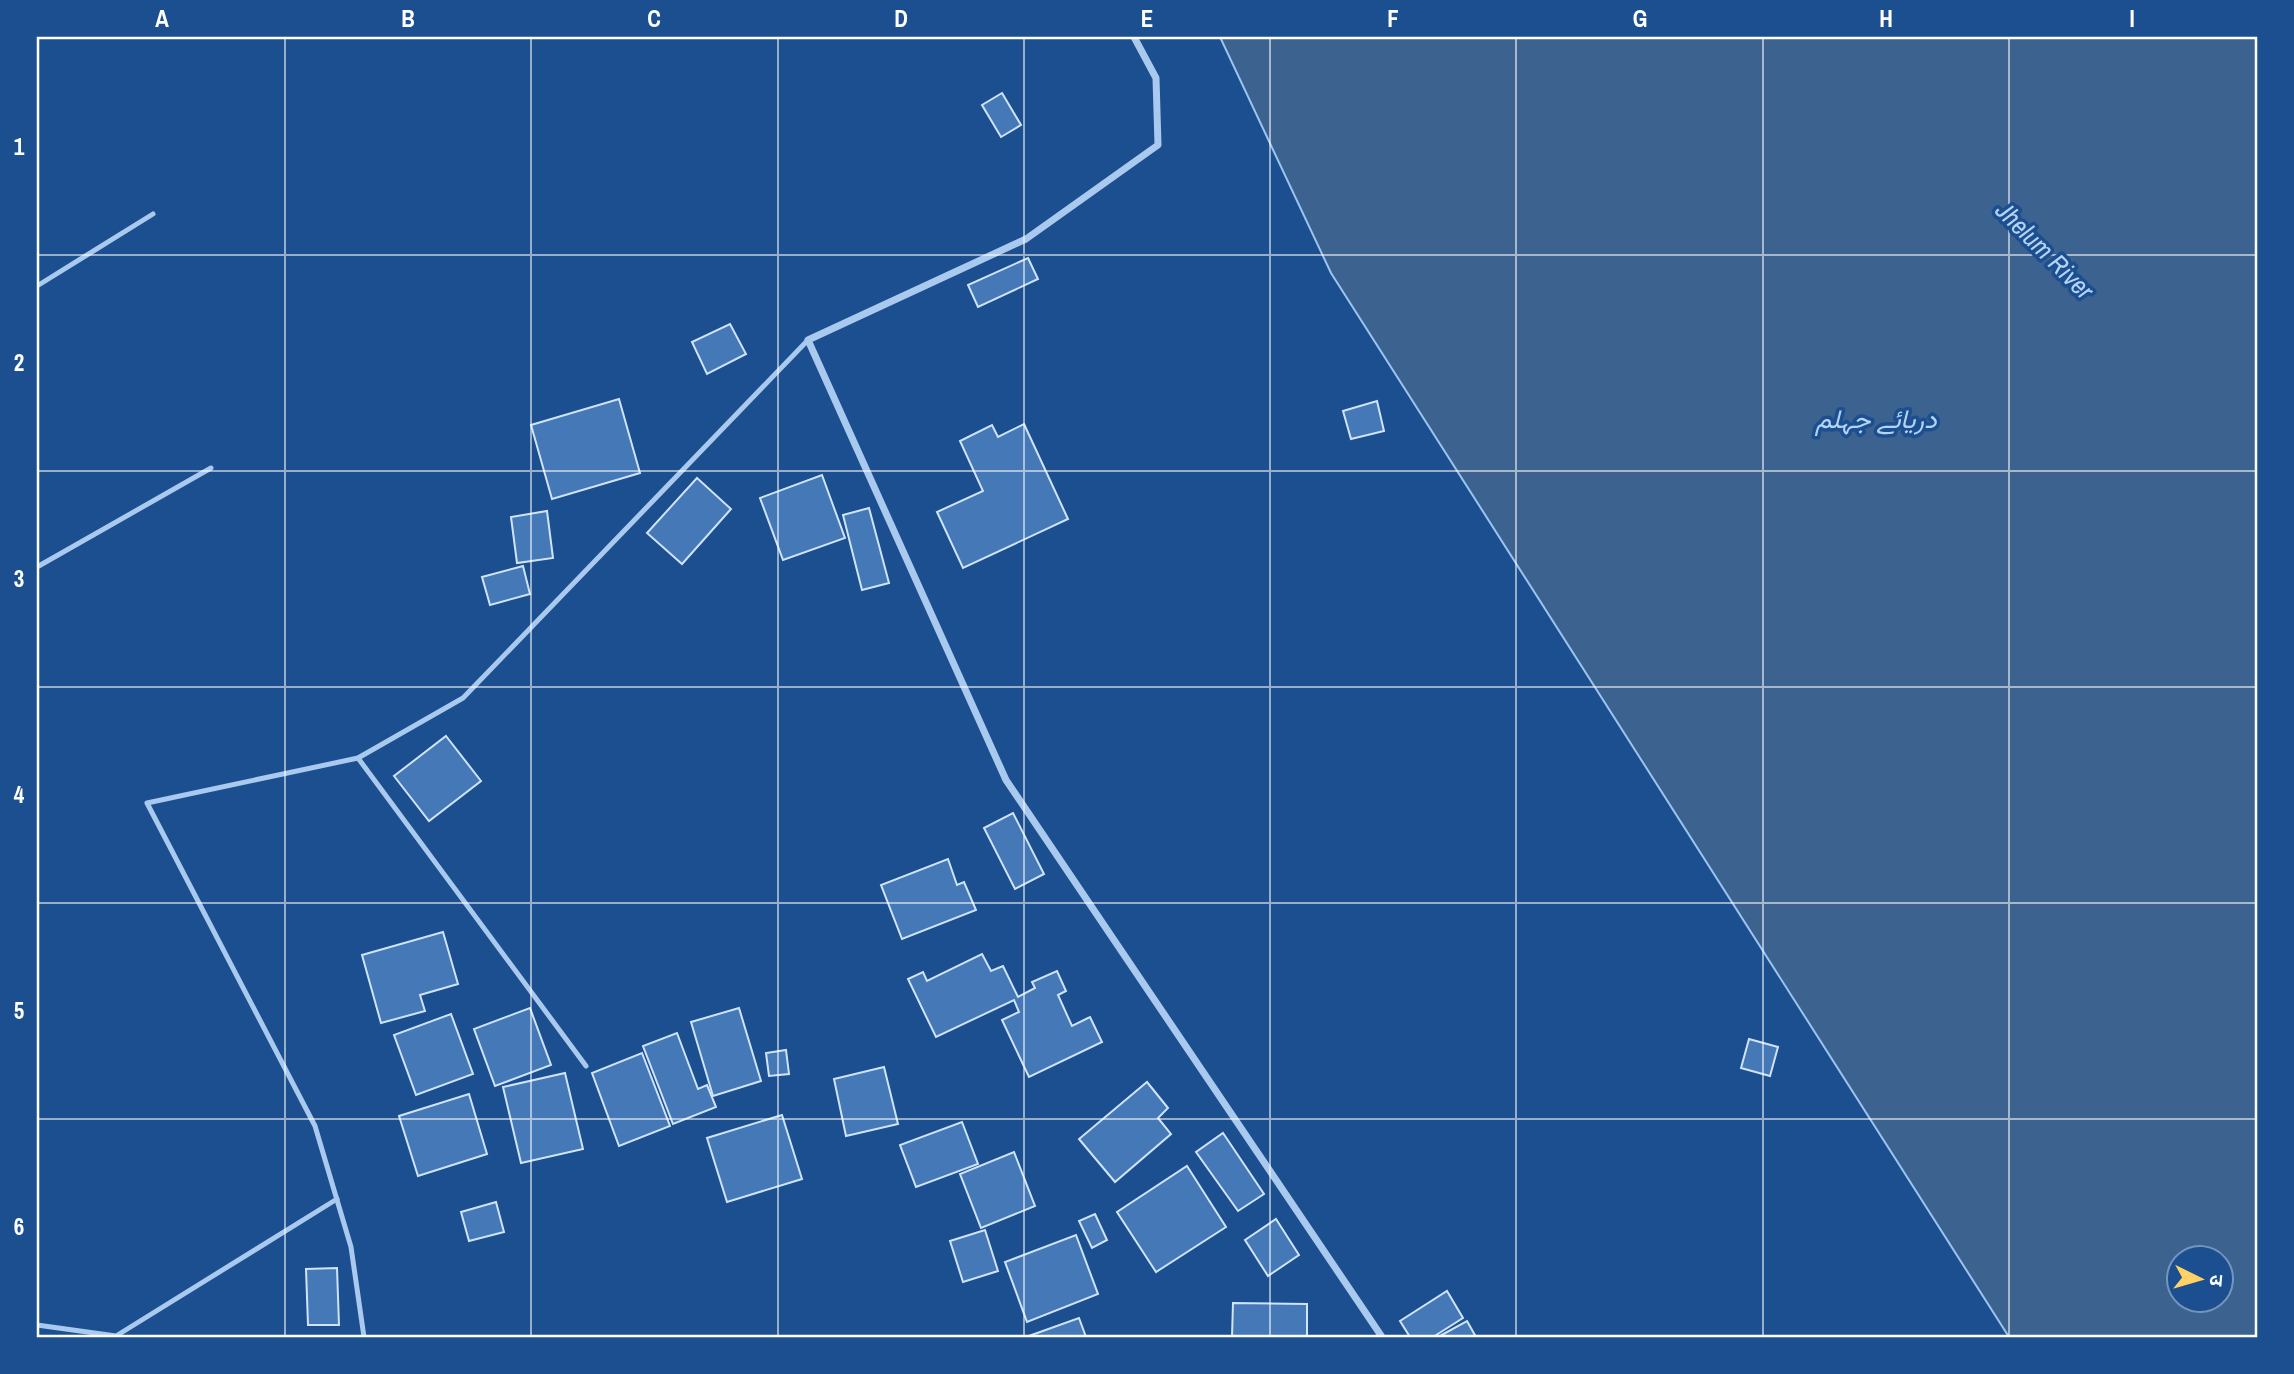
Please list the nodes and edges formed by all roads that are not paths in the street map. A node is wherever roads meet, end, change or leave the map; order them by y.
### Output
1 (1134, 37) edge
2 (153, 214) dead end
3 (37, 286) edge
4 (808, 340) junction
5 (211, 468) dead end
6 (37, 567) edge
7 (358, 758) junction
8 (586, 1066) dead end
9 (337, 1199) junction
10 (37, 1325) edge
11 (364, 1337) edge
12 (1382, 1337) edge

1 - 4 street
2 - 3 lane
4 - 7 lane
4 - 12 street
5 - 6 lane
7 - 8 lane
7 - 9 lane
9 - 10 lane
9 - 11 lane

